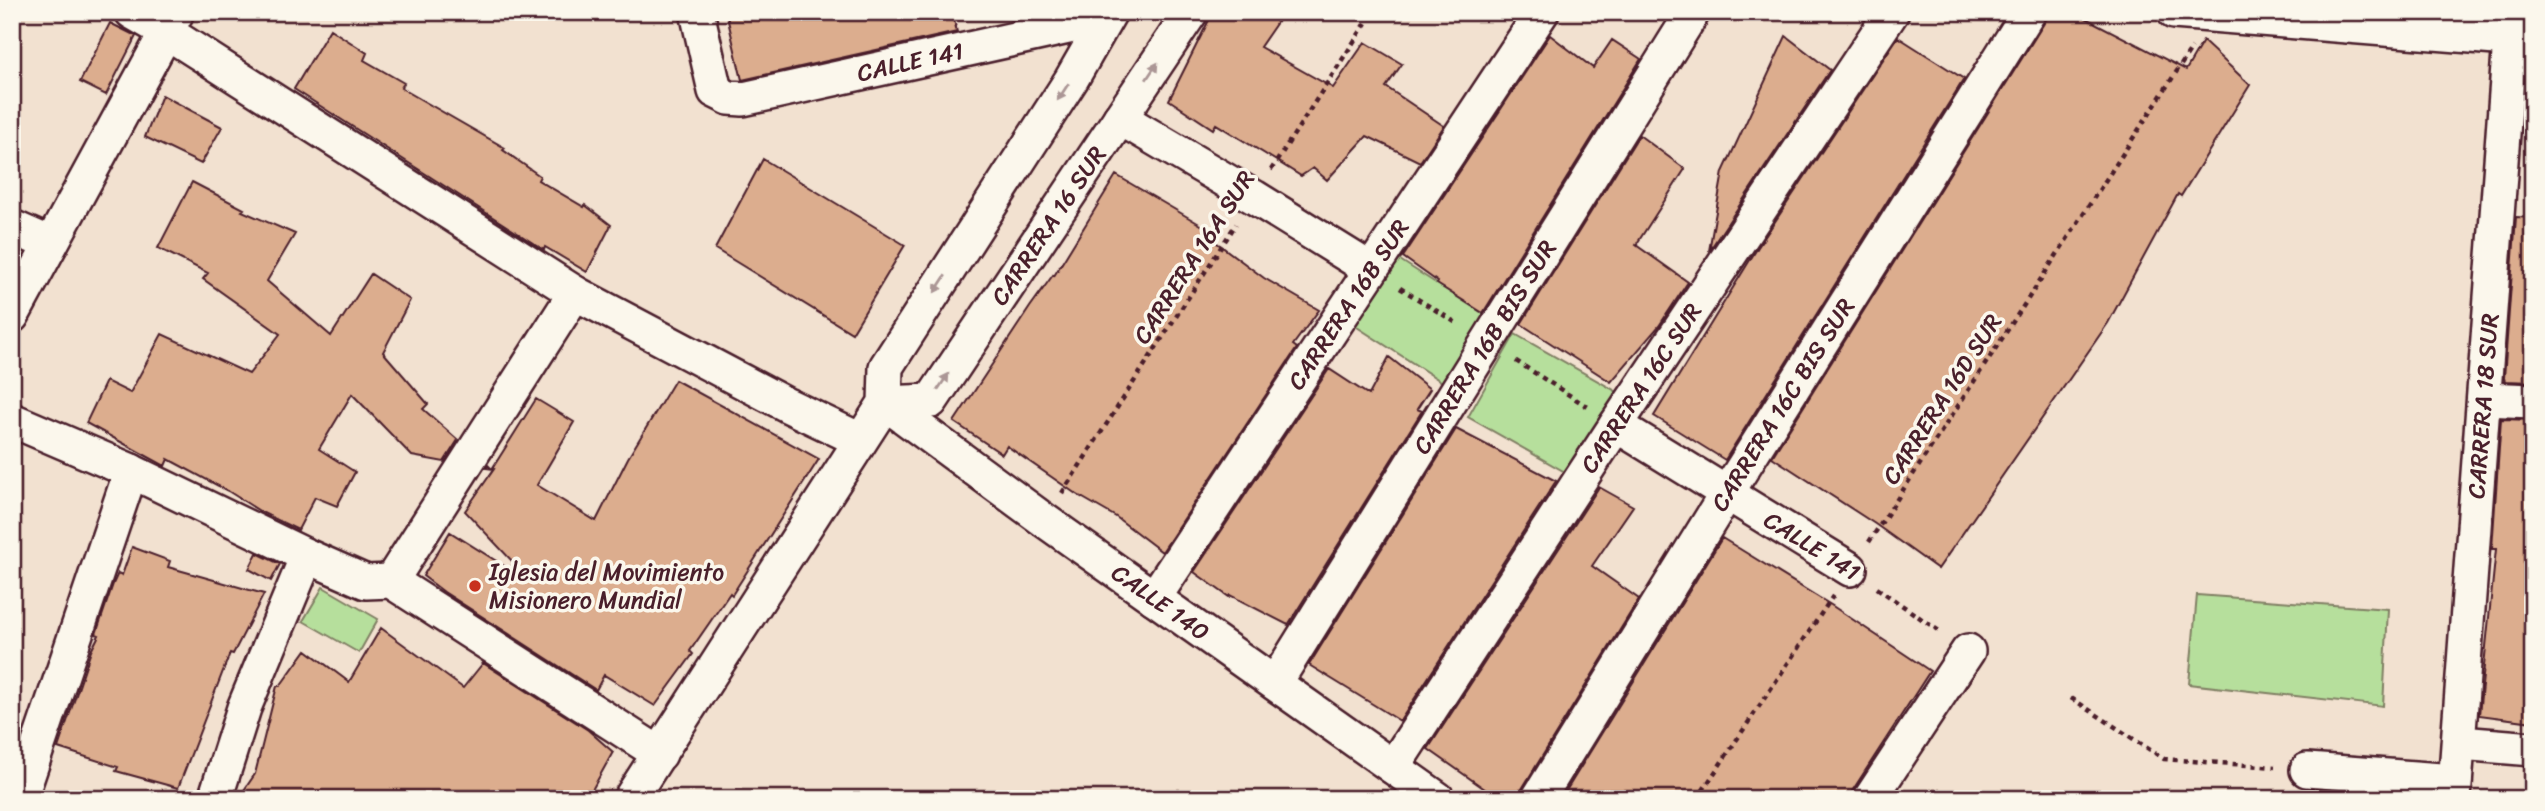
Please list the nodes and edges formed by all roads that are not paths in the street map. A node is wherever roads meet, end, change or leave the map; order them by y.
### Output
1 (132, 12) edge
2 (697, 12) edge
3 (1191, 12) edge
4 (1542, 12) edge
5 (1693, 12) edge
6 (1892, 12) edge
7 (2029, 12) edge
8 (2174, 12) edge
9 (1107, 16) edge
10 (171, 21) edge
11 (2518, 31) edge
12 (1119, 118) junction
13 (12, 227) edge
14 (51, 244) junction
15 (1370, 269) junction
16 (575, 293) junction
17 (12, 316) edge
18 (2484, 399) junction
19 (2533, 401) edge
20 (885, 403) junction
21 (12, 420) edge
22 (1616, 425) junction
23 (860, 440) junction
24 (131, 471) junction
25 (1727, 493) junction
26 (307, 556) junction
27 (1850, 569) road end
28 (391, 581) junction
29 (1154, 598) junction
30 (1968, 651) road end
31 (1275, 683) junction
32 (2460, 743) junction
33 (2533, 749) edge
34 (660, 754) junction
35 (1393, 767) junction
36 (2307, 770) road end
37 (2455, 790) edge
38 (20, 799) edge
39 (215, 799) edge
40 (630, 799) edge
41 (1438, 799) edge
42 (1538, 799) edge
43 (1870, 799) edge

1 - 10 street
2 - 9 street, CALLE 141
12 -> 3 street, CARRERA 16 SUR
4 - 15 street, CARRERA 16B SUR
5 - 31 street, CARRERA 16B BIS SUR
6 - 22 street, CARRERA 16C SUR
7 - 25 street, CARRERA 16C BIS SUR
8 - 11 street
9 -> 20 street
10 - 14 street
10 - 16 street
11 - 18 street, CARRERA 18 SUR
12 - 15 street
20 -> 12 street, CARRERA 16 SUR
13 - 14 street
14 - 17 street
15 - 29 street, CARRERA 16B SUR
16 - 23 street
16 - 28 street
18 - 19 street
18 - 32 street, CARRERA 18 SUR
20 - 23 street
20 - 29 street, CALLE 140
21 - 24 street
22 - 25 street, CALLE 141
22 - 35 street, CARRERA 16C SUR
23 - 34 street
24 - 26 street
24 - 38 street
25 - 27 street, CALLE 141
25 - 42 street, CARRERA 16C BIS SUR
26 - 28 street
26 - 39 street
28 - 34 street
29 - 31 street, CALLE 140
30 - 43 street
31 - 35 street, CALLE 140
32 - 33 street
32 - 37 street, CARRERA 18 SUR
34 - 40 street
35 - 41 street, CALLE 140
36 - 37 street

